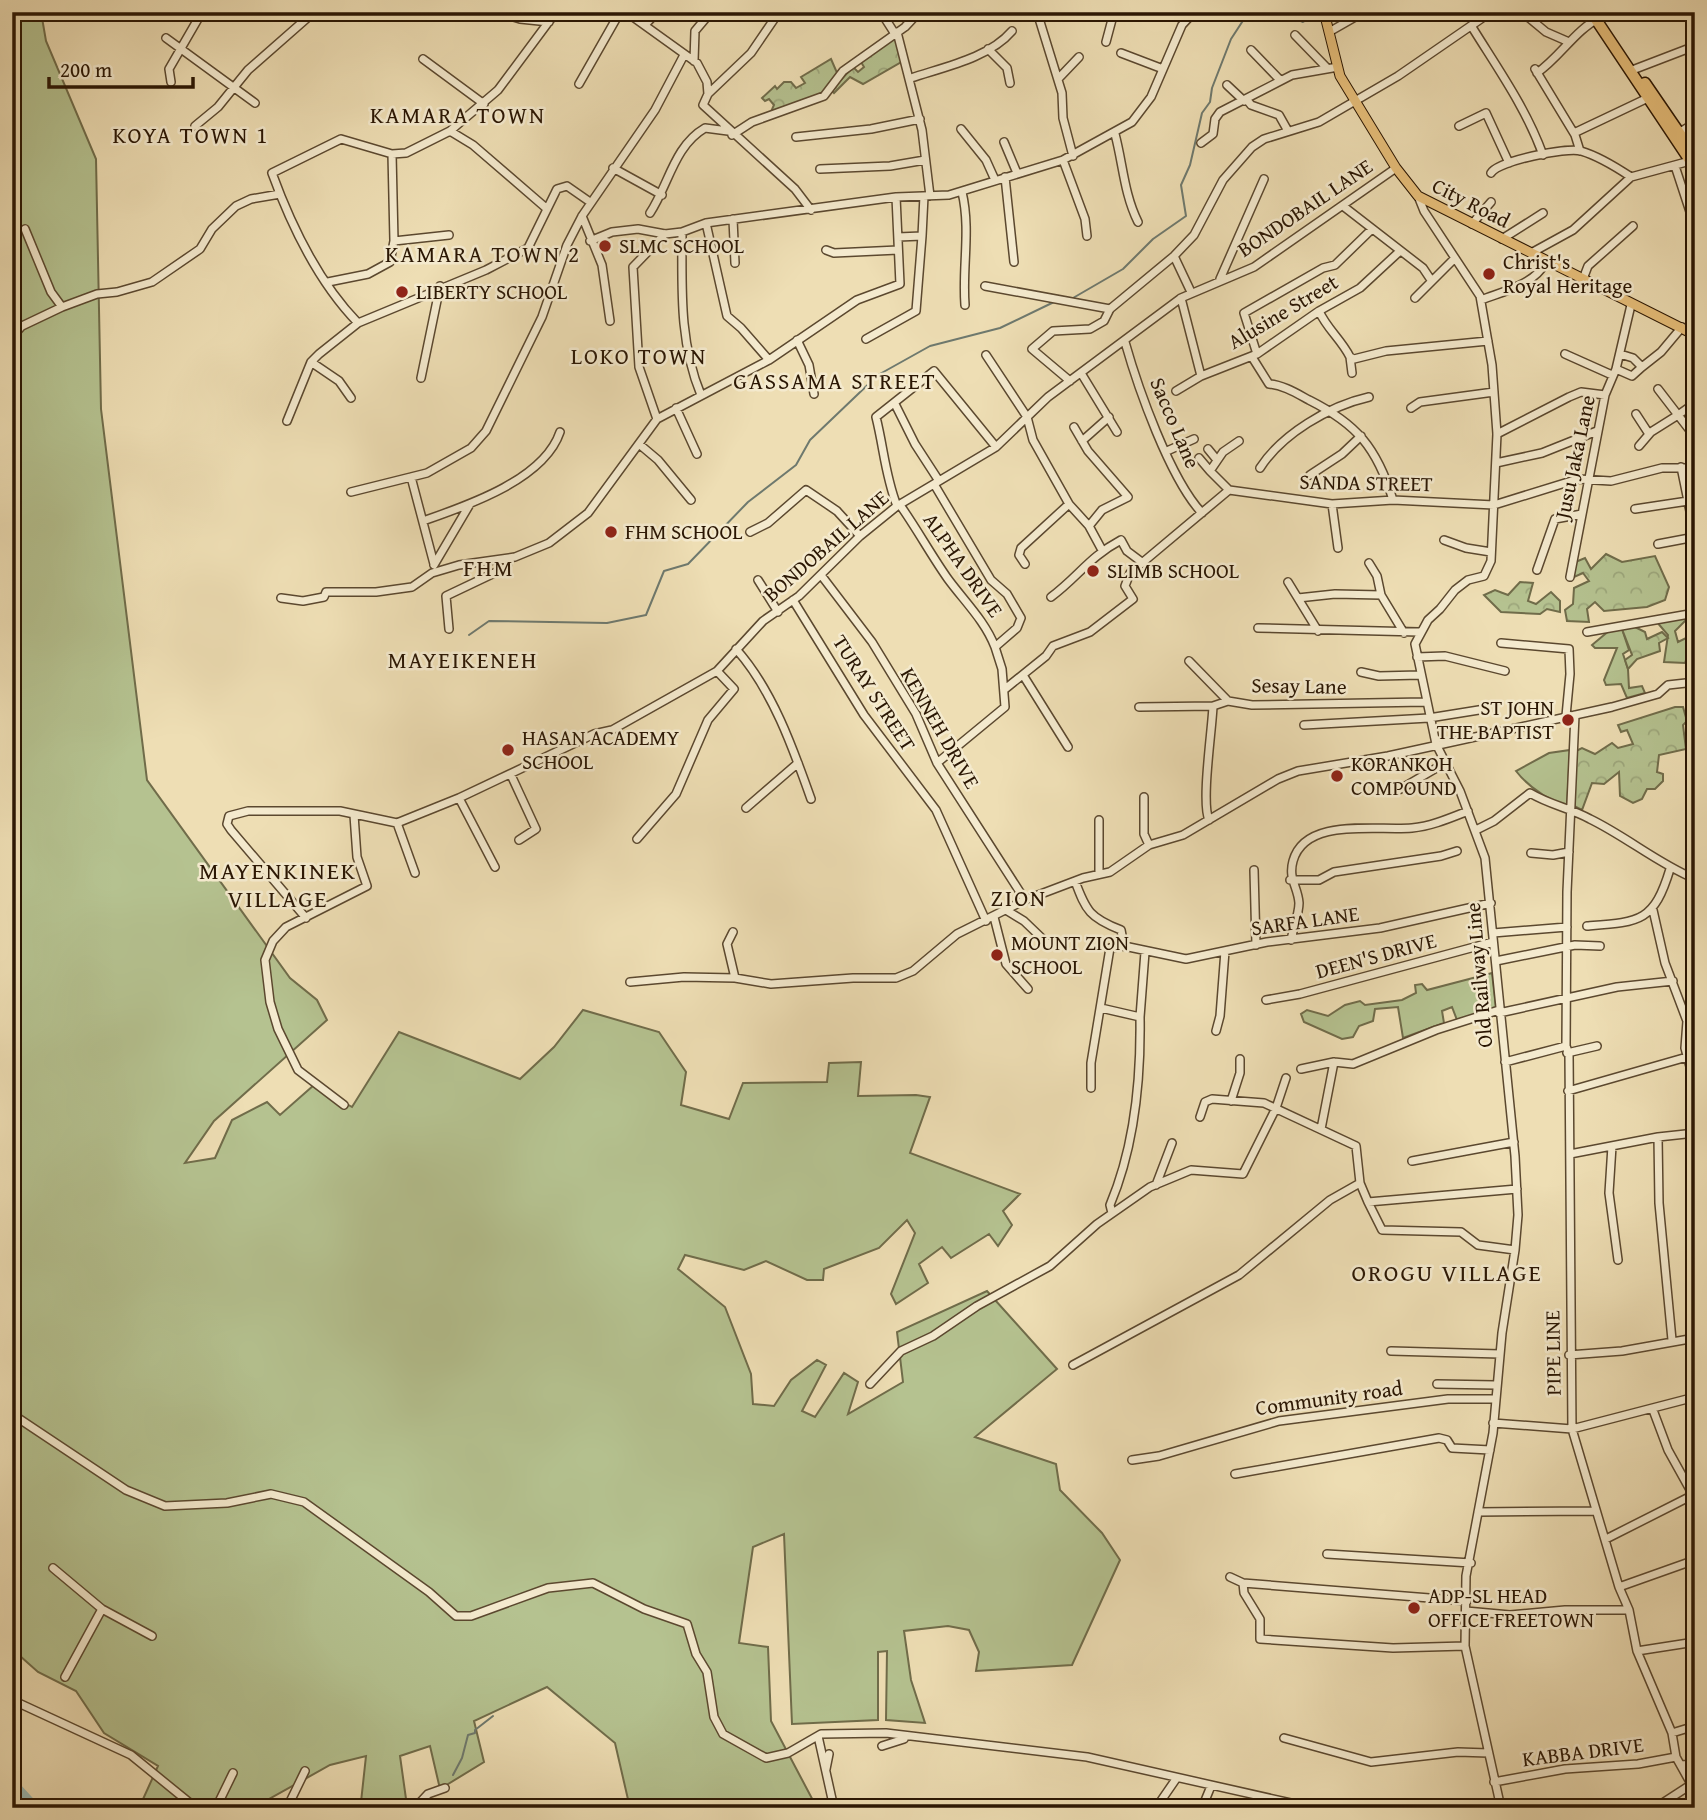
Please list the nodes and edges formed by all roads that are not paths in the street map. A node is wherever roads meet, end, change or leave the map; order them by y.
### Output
1 (202, 12) edge
2 (314, 12) edge
3 (498, 12) edge
4 (556, 12) edge
5 (620, 12) edge
6 (626, 12) edge
7 (657, 12) edge
8 (711, 12) edge
9 (779, 12) edge
10 (881, 12) edge
11 (919, 12) edge
12 (1037, 12) edge
13 (1115, 12) edge
14 (1194, 12) edge
15 (1324, 12) edge
16 (1364, 12) edge
17 (1491, 12) edge
18 (1522, 12) edge
19 (1596, 15) edge
20 (549, 22) junction
21 (645, 25) junction
22 (1472, 27) junction
23 (1012, 31) dead end
24 (1329, 32) junction
25 (896, 33) junction
26 (1295, 35) dead end
27 (166, 38) dead end
28 (1106, 42) dead end
29 (1569, 42) junction
30 (1695, 46) edge
31 (180, 48) junction
32 (988, 49) junction
33 (1251, 50) dead end
34 (1121, 53) dead end
35 (684, 55) junction
36 (1079, 57) dead end
37 (423, 59) dead end
38 (694, 61) junction
39 (1338, 67) junction
40 (1327, 68) junction
41 (1163, 69) junction
42 (1635, 69) junction
43 (911, 78) junction
44 (1058, 79) junction
45 (1280, 80) junction
46 (170, 82) dead end
47 (1010, 83) dead end
48 (579, 84) dead end
49 (1227, 85) dead end
50 (233, 87) junction
51 (708, 94) junction
52 (1651, 97) junction
53 (1246, 100) junction
54 (1353, 101) junction
55 (256, 103) dead end
56 (484, 104) junction
57 (920, 119) junction
58 (1695, 123) edge
59 (195, 126) dead end
60 (1459, 126) dead end
61 (961, 129) dead end
62 (450, 131) junction
63 (1289, 131) junction
64 (1680, 132) junction
65 (730, 133) junction
66 (1574, 133) junction
67 (1115, 134) junction
68 (796, 137) dead end
69 (1004, 142) dead end
70 (1201, 143) dead end
71 (1580, 151) junction
72 (392, 154) junction
73 (1544, 155) junction
74 (1073, 156) junction
75 (925, 160) junction
76 (1063, 160) junction
77 (1693, 162) edge
78 (1509, 163) junction
79 (1675, 166) junction
80 (613, 168) junction
81 (1396, 168) junction
82 (820, 169) dead end
83 (1017, 173) junction
84 (1491, 173) dead end
85 (1005, 177) junction
86 (1631, 177) junction
87 (1264, 179) dead end
88 (995, 180) junction
89 (962, 192) junction
90 (280, 194) junction
91 (662, 195) junction
92 (927, 196) junction
93 (1418, 196) junction
94 (896, 197) junction
95 (590, 202) junction
96 (1491, 202) dead end
97 (1343, 206) junction
98 (546, 208) junction
99 (811, 210) junction
100 (650, 213) dead end
101 (1543, 213) dead end
102 (582, 216) junction
103 (733, 219) junction
104 (1138, 222) dead end
105 (706, 223) junction
106 (1472, 224) junction
107 (1633, 226) dead end
108 (1695, 227) edge
109 (24, 229) dead end
110 (1372, 229) junction
111 (682, 232) junction
112 (665, 234) junction
113 (449, 235) dead end
114 (922, 236) junction
115 (1087, 236) dead end
116 (898, 237) junction
117 (1502, 239) junction
118 (394, 241) junction
119 (590, 241) junction
120 (826, 250) dead end
121 (898, 250) junction
122 (1400, 251) junction
123 (1533, 252) junction
124 (1174, 256) junction
125 (1455, 258) junction
126 (1014, 262) dead end
127 (735, 263) dead end
128 (1548, 265) junction
129 (1220, 279) junction
130 (1583, 279) junction
131 (1431, 280) junction
132 (328, 282) junction
133 (440, 286) junction
134 (985, 286) dead end
135 (1191, 292) junction
136 (1181, 298) junction
137 (1415, 298) dead end
138 (1480, 300) junction
139 (965, 305) dead end
140 (1631, 305) junction
141 (62, 307) junction
142 (1110, 309) junction
143 (1318, 311) junction
144 (610, 321) dead end
145 (358, 323) junction
146 (1682, 327) junction
147 (1695, 335) edge
148 (12, 337) edge
149 (866, 339) dead end
150 (797, 340) junction
151 (1488, 341) junction
152 (1125, 342) junction
153 (1565, 354) dead end
154 (1620, 354) junction
155 (986, 355) dead end
156 (1254, 355) junction
157 (1352, 358) junction
158 (769, 360) junction
159 (311, 362) junction
160 (1642, 367) junction
161 (1614, 372) junction
162 (1081, 373) junction
163 (1352, 373) dead end
164 (1201, 376) junction
165 (421, 378) dead end
166 (1070, 381) junction
167 (1658, 389) dead end
168 (1176, 391) dead end
169 (1494, 392) junction
170 (814, 394) dead end
171 (1605, 394) junction
172 (701, 395) junction
173 (1369, 397) dead end
174 (351, 398) dead end
175 (1695, 402) edge
176 (895, 404) junction
177 (676, 408) junction
178 (1411, 408) dead end
179 (1329, 410) junction
180 (1636, 414) dead end
181 (1678, 415) junction
182 (1027, 417) junction
183 (1109, 417) junction
184 (657, 419) junction
185 (287, 421) dead end
186 (1074, 427) dead end
187 (1597, 431) junction
188 (560, 432) dead end
189 (1118, 432) dead end
190 (1497, 434) junction
191 (1649, 434) junction
192 (1361, 436) junction
193 (1695, 437) edge
194 (1194, 439) dead end
195 (1082, 441) junction
196 (1239, 441) dead end
197 (639, 444) junction
198 (1639, 446) dead end
199 (996, 447) junction
200 (1208, 449) dead end
201 (1167, 451) junction
202 (697, 454) dead end
203 (1199, 458) dead end
204 (1217, 460) junction
205 (1496, 463) junction
206 (1681, 467) junction
207 (1260, 468) dead end
208 (1695, 468) edge
209 (1210, 471) junction
210 (1310, 475) dead end
211 (411, 477) junction
212 (1589, 480) junction
213 (936, 483) junction
214 (1229, 490) junction
215 (351, 492) dead end
216 (691, 500) dead end
217 (1393, 500) junction
218 (1688, 501) junction
219 (470, 504) junction
220 (1069, 504) junction
221 (1332, 504) junction
222 (899, 505) junction
223 (1494, 505) junction
224 (1634, 509) dead end
225 (1202, 513) junction
226 (1582, 514) junction
227 (423, 522) junction
228 (1089, 526) junction
229 (750, 532) dead end
230 (860, 536) junction
231 (1444, 540) dead end
232 (1657, 544) dead end
233 (1338, 548) dead end
234 (1102, 550) junction
235 (1491, 552) junction
236 (508, 559) junction
237 (1143, 563) junction
238 (1369, 563) dead end
239 (1025, 564) dead end
240 (433, 569) junction
241 (1537, 570) dead end
242 (821, 575) junction
243 (1570, 577) dead end
244 (758, 580) dead end
245 (1288, 582) dead end
246 (1381, 596) junction
247 (1051, 597) dead end
248 (281, 598) dead end
249 (1298, 598) junction
250 (793, 600) junction
251 (778, 612) junction
252 (1695, 613) edge
253 (1258, 628) dead end
254 (449, 629) dead end
255 (1318, 631) junction
256 (1419, 632) junction
257 (1587, 632) dead end
258 (1404, 633) junction
259 (1501, 643) dead end
260 (995, 647) junction
261 (736, 649) junction
262 (1417, 657) junction
263 (1189, 661) dead end
264 (717, 671) junction
265 (1505, 671) dead end
266 (1361, 672) dead end
267 (1023, 675) junction
268 (1420, 675) junction
269 (1695, 682) edge
270 (1005, 689) junction
271 (1228, 701) junction
272 (1425, 702) junction
273 (1213, 706) junction
274 (1139, 707) dead end
275 (1485, 709) dead end
276 (1571, 716) junction
277 (1429, 718) junction
278 (1304, 725) dead end
279 (1436, 744) junction
280 (1068, 747) dead end
281 (798, 763) junction
282 (937, 763) junction
283 (1445, 763) junction
284 (511, 775) junction
285 (1397, 791) dead end
286 (1144, 797) dead end
287 (460, 798) junction
288 (811, 799) dead end
289 (746, 808) dead end
290 (1571, 810) junction
291 (1468, 811) junction
292 (354, 815) junction
293 (1099, 820) dead end
294 (1209, 820) junction
295 (397, 823) junction
296 (1476, 830) junction
297 (637, 839) dead end
298 (519, 840) dead end
299 (1149, 845) junction
300 (1457, 851) dead end
301 (1569, 852) junction
302 (1531, 853) dead end
303 (495, 867) dead end
304 (1670, 869) junction
305 (1254, 870) dead end
306 (415, 873) dead end
307 (1099, 874) junction
308 (1695, 879) edge
309 (1290, 880) junction
310 (1075, 881) junction
311 (1025, 901) junction
312 (1491, 904) junction
313 (1006, 910) junction
314 (1653, 910) junction
315 (306, 918) junction
316 (990, 919) junction
317 (1587, 926) dead end
318 (1567, 927) junction
319 (733, 932) dead end
320 (1493, 937) junction
321 (1291, 940) junction
322 (1048, 944) dead end
323 (1256, 945) junction
324 (1124, 946) junction
325 (1569, 946) junction
326 (1600, 946) dead end
327 (1226, 951) junction
328 (1145, 952) junction
329 (1496, 961) junction
330 (735, 978) junction
331 (1673, 981) junction
332 (630, 982) dead end
333 (1028, 989) dead end
334 (1567, 998) junction
335 (1266, 1000) dead end
336 (1101, 1008) junction
337 (1499, 1012) junction
338 (1140, 1017) junction
339 (1216, 1031) dead end
340 (1597, 1046) dead end
341 (1566, 1050) junction
342 (1687, 1056) junction
343 (1240, 1059) dead end
344 (1334, 1062) junction
345 (1505, 1062) junction
346 (1301, 1069) dead end
347 (1286, 1078) dead end
348 (1695, 1086) edge
349 (1091, 1088) dead end
350 (1568, 1091) junction
351 (1231, 1101) junction
352 (344, 1105) dead end
353 (1276, 1108) junction
354 (1200, 1116) dead end
355 (1321, 1129) junction
356 (1695, 1133) edge
357 (1658, 1137) junction
358 (1514, 1142) junction
359 (1172, 1143) dead end
360 (1612, 1146) junction
361 (1570, 1154) junction
362 (1412, 1161) dead end
363 (1360, 1183) junction
364 (1156, 1185) junction
365 (1517, 1189) junction
366 (1368, 1202) junction
367 (1112, 1213) junction
368 (1516, 1250) junction
369 (1618, 1260) dead end
370 (1695, 1338) edge
371 (1672, 1340) junction
372 (1391, 1351) dead end
373 (1500, 1354) junction
374 (1569, 1355) junction
375 (1073, 1366) dead end
376 (870, 1384) dead end
377 (1437, 1384) dead end
378 (1496, 1385) junction
379 (1695, 1397) edge
380 (1494, 1399) junction
381 (1653, 1410) junction
382 (12, 1414) edge
383 (1493, 1423) junction
384 (1572, 1429) junction
385 (1489, 1450) junction
386 (1132, 1460) dead end
387 (1235, 1474) dead end
388 (1694, 1495) edge
389 (1596, 1511) junction
390 (1478, 1512) junction
391 (1606, 1539) junction
392 (1327, 1554) dead end
393 (1695, 1560) edge
394 (1471, 1563) junction
395 (53, 1568) dead end
396 (1230, 1577) dead end
397 (1243, 1583) junction
398 (1619, 1587) junction
399 (1467, 1601) junction
400 (102, 1609) junction
401 (1629, 1610) junction
402 (1466, 1611) junction
403 (152, 1636) dead end
404 (1695, 1642) edge
405 (1465, 1646) junction
406 (1637, 1651) junction
407 (65, 1677) dead end
408 (12, 1700) edge
409 (1695, 1726) edge
410 (872, 1733) junction
411 (1672, 1733) junction
412 (908, 1735) junction
413 (818, 1736) junction
414 (1284, 1738) dead end
415 (864, 1740) dead end
416 (882, 1746) dead end
417 (1488, 1753) junction
418 (829, 1754) dead end
419 (1676, 1757) junction
420 (1695, 1764) edge
421 (1681, 1765) junction
422 (825, 1769) junction
423 (305, 1771) dead end
424 (233, 1773) dead end
425 (1176, 1779) junction
426 (1494, 1782) junction
427 (1211, 1786) junction
428 (1693, 1787) edge
429 (445, 1788) dead end
430 (196, 1808) edge
431 (216, 1808) edge
432 (287, 1808) edge
433 (415, 1808) edge
434 (834, 1808) edge
435 (1156, 1808) edge
436 (1202, 1808) edge
437 (1313, 1808) edge
438 (1501, 1808) edge
439 (1655, 1808) edge

1 - 31 street
2 - 50 street
3 - 20 street
4 - 20 street
5 - 48 street
6 - 21 street
7 - 21 street
8 - 38 street
9 - 51 street
10 - 25 street
11 - 25 street
12 - 44 street
13 - 28 street
14 - 41 street
15 - 24 main road, City Road
16 - 24 street
17 - 22 street
18 - 29 street
19 - 29 street
19 - 42 highway
19 - 52 highway
20 - 56 street
21 - 35 street
22 - 54 street
22 - 73 street
23 - 32 street
24 - 39 main road, City Road
25 - 43 street
25 - 65 street
26 - 40 street
27 - 31 street
29 - 66 street
30 - 42 street
31 - 46 street
31 - 50 street
32 - 43 street
32 - 47 street
33 - 45 street
34 - 41 street
35 - 38 street
35 - 80 street
36 - 44 street
37 - 56 street
38 - 51 street
39 - 40 street
39 - 54 main road, City Road
40 - 45 street
41 - 67 street
42 - 52 highway
43 - 57 street
44 - 74 street
45 - 53 street
49 - 53 street
50 - 55 street
50 - 59 street
51 - 65 street
52 - 64 highway
52 - 66 street
52 - 77 highway
53 - 63 street
53 - 70 street
54 - 63 street
54 - 81 main road, City Road
56 - 62 street
57 - 68 street
57 - 75 street
58 - 64 street
60 - 78 street
61 - 88 street
62 - 72 street
62 - 98 street
63 - 124 street
64 - 77 highway
65 - 91 street
65 - 99 street
66 - 71 street
67 - 74 street
67 - 104 street
69 - 83 street
71 - 73 street
71 - 86 street
72 - 90 street
72 - 118 street
73 - 78 street
74 - 76 street
75 - 82 street
75 - 92 street
76 - 83 street
76 - 115 street
77 - 79 street
78 - 84 street
79 - 86 street
79 - 108 street
80 - 91 street
80 - 95 street
81 - 93 main road, City Road
81 - 97 street, BONDOBAIL LANE
83 - 85 street
85 - 88 street
85 - 126 street
86 - 123 street
87 - 129 street
88 - 89 street
89 - 92 street
89 - 139 street
90 - 132 street
90 - 141 street
91 - 100 street
92 - 94 street
92 - 114 street
93 - 106 main road, City Road
93 - 125 street
94 - 99 street
94 - 116 street
95 - 98 street
95 - 102 street
96 - 106 street
97 - 110 street
97 - 129 street, BONDOBAIL LANE
98 - 133 street
99 - 103 street
101 - 117 street
102 - 119 street
102 - 211 street
103 - 105 street
103 - 127 street
105 - 111 street
105 - 158 street
106 - 117 main road, City Road
107 - 130 street
109 - 141 street
110 - 122 street
110 - 156 street
111 - 112 street
111 - 172 street
112 - 119 street
112 - 184 street
113 - 118 street
114 - 116 street
114 - 149 street
116 - 121 street
117 - 123 main road, City Road
118 - 132 street
119 - 144 street
120 - 121 street
121 - 150 street
122 - 131 street
122 - 143 street, Alusine Street
123 - 128 main road, City Road
124 - 135 street
124 - 142 street
125 - 131 street
125 - 138 street
128 - 130 main road, City Road
128 - 138 street
129 - 135 street, BONDOBAIL LANE
130 - 140 main road, City Road
131 - 137 street
132 - 145 street
133 - 145 street
133 - 165 street
134 - 142 street
135 - 136 street, BONDOBAIL LANE
136 - 152 street, BONDOBAIL LANE
136 - 164 street
138 - 151 street
140 - 146 main road, City Road
140 - 154 street, Jusu Jaka Lane
141 - 148 street
142 - 166 street
143 - 156 street, Alusine Street
143 - 157 street
145 - 159 street
146 - 147 main road, City Road
146 - 160 street
150 - 158 street
150 - 170 street
151 - 157 street
151 - 169 street
152 - 162 street, BONDOBAIL LANE
152 - 201 street, Sacco Lane
153 - 161 street
154 - 160 street
154 - 161 street, Jusu Jaka Lane
155 - 182 street
156 - 164 street, Alusine Street
156 - 179 street
157 - 163 street
158 - 172 street
159 - 174 street
159 - 185 street
160 - 161 street
161 - 171 street, Jusu Jaka Lane
162 - 166 street, BONDOBAIL LANE
162 - 183 street
164 - 168 street, Alusine Street
166 - 182 street, BONDOBAIL LANE
167 - 181 street
169 - 178 street
169 - 190 street
171 - 187 street, Jusu Jaka Lane
171 - 190 street
172 - 177 street
173 - 179 street
175 - 181 street
176 - 199 street
176 - 213 street
176 - 222 street, ALPHA DRIVE
177 - 184 street
177 - 202 street
179 - 192 street
179 - 207 street
180 - 191 street
181 - 191 street
181 - 193 street
182 - 199 street, BONDOBAIL LANE
182 - 220 street
183 - 189 street
183 - 195 street
184 - 197 street
186 - 195 street
187 - 205 street
187 - 212 street, Jusu Jaka Lane
188 - 219 street
190 - 205 street
191 - 198 street
192 - 210 street
192 - 217 street
194 - 201 street
195 - 228 street
196 - 204 street
197 - 216 street
197 - 236 street
199 - 213 street, BONDOBAIL LANE
200 - 204 street
201 - 225 street, Sacco Lane
203 - 209 street
204 - 209 street
205 - 223 street
206 - 208 street
206 - 212 street
206 - 218 street
209 - 214 street
211 - 215 street
211 - 227 street
212 - 223 street
212 - 226 street, Jusu Jaka Lane
213 - 222 street, BONDOBAIL LANE
213 - 260 street
214 - 221 street, SANDA STREET
214 - 225 street
217 - 221 street, SANDA STREET
217 - 223 street, SANDA STREET
218 - 224 street
218 - 232 street
219 - 227 street
219 - 240 street
220 - 228 street
220 - 239 street
221 - 233 street
222 - 230 street, BONDOBAIL LANE
222 - 260 street, ALPHA DRIVE
223 - 235 street
225 - 237 street
226 - 241 street
226 - 243 street, Jusu Jaka Lane
227 - 240 street
228 - 234 street
229 - 230 street
230 - 242 street, BONDOBAIL LANE
231 - 235 street
234 - 237 street
234 - 247 street
235 - 256 street
236 - 240 street
236 - 254 street
237 - 267 street
238 - 246 street
240 - 248 street
242 - 250 street, BONDOBAIL LANE
242 - 282 street, KENNEH DRIVE
244 - 251 street
245 - 249 street
246 - 249 street
246 - 258 street
249 - 255 street
250 - 251 street, BONDOBAIL LANE
250 - 316 street, TURAY STREET
251 - 261 street, BONDOBAIL LANE
252 - 257 street
253 - 255 street
255 - 258 street
256 - 258 street
256 - 262 street, Old Railway Line
259 - 276 street, PIPE LINE
260 - 270 street, ALPHA DRIVE
261 - 264 street, BONDOBAIL LANE
261 - 281 street
262 - 265 street
262 - 268 street, Old Railway Line
263 - 271 street, Sesay Lane
264 - 284 street, BONDOBAIL LANE
264 - 297 street
266 - 268 street
267 - 270 street
267 - 280 street
268 - 272 street, Old Railway Line
269 - 276 street
270 - 282 street
271 - 272 street, Sesay Lane
271 - 273 street
272 - 277 street, Old Railway Line
273 - 274 street
273 - 294 street
275 - 277 street
276 - 279 street
276 - 290 street, PIPE LINE
277 - 278 street
277 - 279 street, Old Railway Line
279 - 283 street, Old Railway Line
279 - 294 street
281 - 288 street
281 - 289 street
282 - 311 street, KENNEH DRIVE
283 - 285 street
283 - 291 street, Old Railway Line
284 - 287 street, BONDOBAIL LANE
284 - 298 street
286 - 299 street
287 - 295 street, BONDOBAIL LANE
287 - 303 street
290 - 296 street
290 - 301 street, PIPE LINE
290 - 304 street
291 - 296 street, Old Railway Line
291 - 309 street
292 - 295 street
292 - 315 street
292 - 315 street
293 - 307 street
294 - 299 street
295 - 306 street
296 - 312 street, Old Railway Line
299 - 307 street
300 - 309 street
301 - 302 street
301 - 318 street, PIPE LINE
304 - 308 street
304 - 314 street
305 - 323 street
307 - 310 street
309 - 321 street
310 - 311 street
310 - 324 street
311 - 313 street
312 - 320 street, Old Railway Line
312 - 321 street, SARFA LANE
313 - 316 street
313 - 322 street
314 - 317 street
314 - 331 street
315 - 352 street
316 - 330 street
316 - 333 street, TURAY STREET
318 - 320 street, DEEN'S DRIVE
318 - 325 street, PIPE LINE
319 - 330 street
320 - 329 street, Old Railway Line
320 - 335 street, DEEN'S DRIVE
321 - 323 street, SARFA LANE
323 - 327 street, SARFA LANE
324 - 328 street, SARFA LANE
324 - 336 street
325 - 326 street
325 - 329 street
325 - 334 street, PIPE LINE
327 - 328 street, SARFA LANE
327 - 339 street
328 - 338 street
329 - 337 street, Old Railway Line
330 - 332 street
331 - 334 street
331 - 342 street
334 - 337 street
334 - 341 street, PIPE LINE
336 - 338 street
336 - 349 street
337 - 344 street
337 - 345 street, Old Railway Line
338 - 367 street
340 - 341 street
341 - 345 street
341 - 350 street, PIPE LINE
342 - 348 street
342 - 350 street
343 - 351 street
344 - 346 street
344 - 355 street
345 - 358 street, Old Railway Line
347 - 353 street
350 - 361 street, PIPE LINE
351 - 353 street
351 - 354 street
353 - 355 street
353 - 364 street
355 - 363 street
356 - 357 street
357 - 360 street
357 - 371 street
358 - 362 street
358 - 365 street, Old Railway Line
359 - 364 street
360 - 361 street
360 - 369 street
361 - 374 street, PIPE LINE
363 - 366 street
363 - 375 street
364 - 367 street
365 - 366 street
365 - 368 street, Old Railway Line
366 - 368 street
367 - 376 street
368 - 373 street, Old Railway Line
370 - 371 street
371 - 374 street
372 - 373 street
373 - 378 street, Old Railway Line
374 - 384 street, PIPE LINE
377 - 378 street
378 - 380 street, Old Railway Line
379 - 381 street
380 - 383 street, Old Railway Line
380 - 386 street, Community road
381 - 384 street
381 - 388 street
382 - 413 street
383 - 384 street
383 - 385 street, Old Railway Line
384 - 389 street, PIPE LINE
385 - 387 street
385 - 390 street, Old Railway Line
388 - 391 street
389 - 390 street
389 - 391 street, PIPE LINE
390 - 394 street, Old Railway Line
391 - 398 street, PIPE LINE
392 - 394 street
393 - 398 street
394 - 399 street, Old Railway Line
395 - 400 street
396 - 397 street
397 - 399 street
397 - 405 street
398 - 401 street, PIPE LINE
399 - 402 street, Old Railway Line
400 - 403 street
400 - 407 street
401 - 402 street
401 - 406 street, PIPE LINE
402 - 405 street, Old Railway Line
404 - 406 street
405 - 417 street, Old Railway Line
406 - 411 street, PIPE LINE
408 - 430 street
409 - 411 street
410 - 412 street
410 - 413 street
410 - 415 street
411 - 419 street, PIPE LINE
412 - 416 street
412 - 425 street
413 - 422 street
414 - 417 street
417 - 426 street, Old Railway Line
418 - 422 street
419 - 421 street, PIPE LINE
419 - 426 street, KABBA DRIVE
420 - 421 street
421 - 428 street, PIPE LINE
422 - 434 street
423 - 432 street
424 - 431 street
425 - 427 street
425 - 435 street
426 - 438 street, Old Railway Line
427 - 436 street
427 - 437 street
428 - 439 street
429 - 433 street

